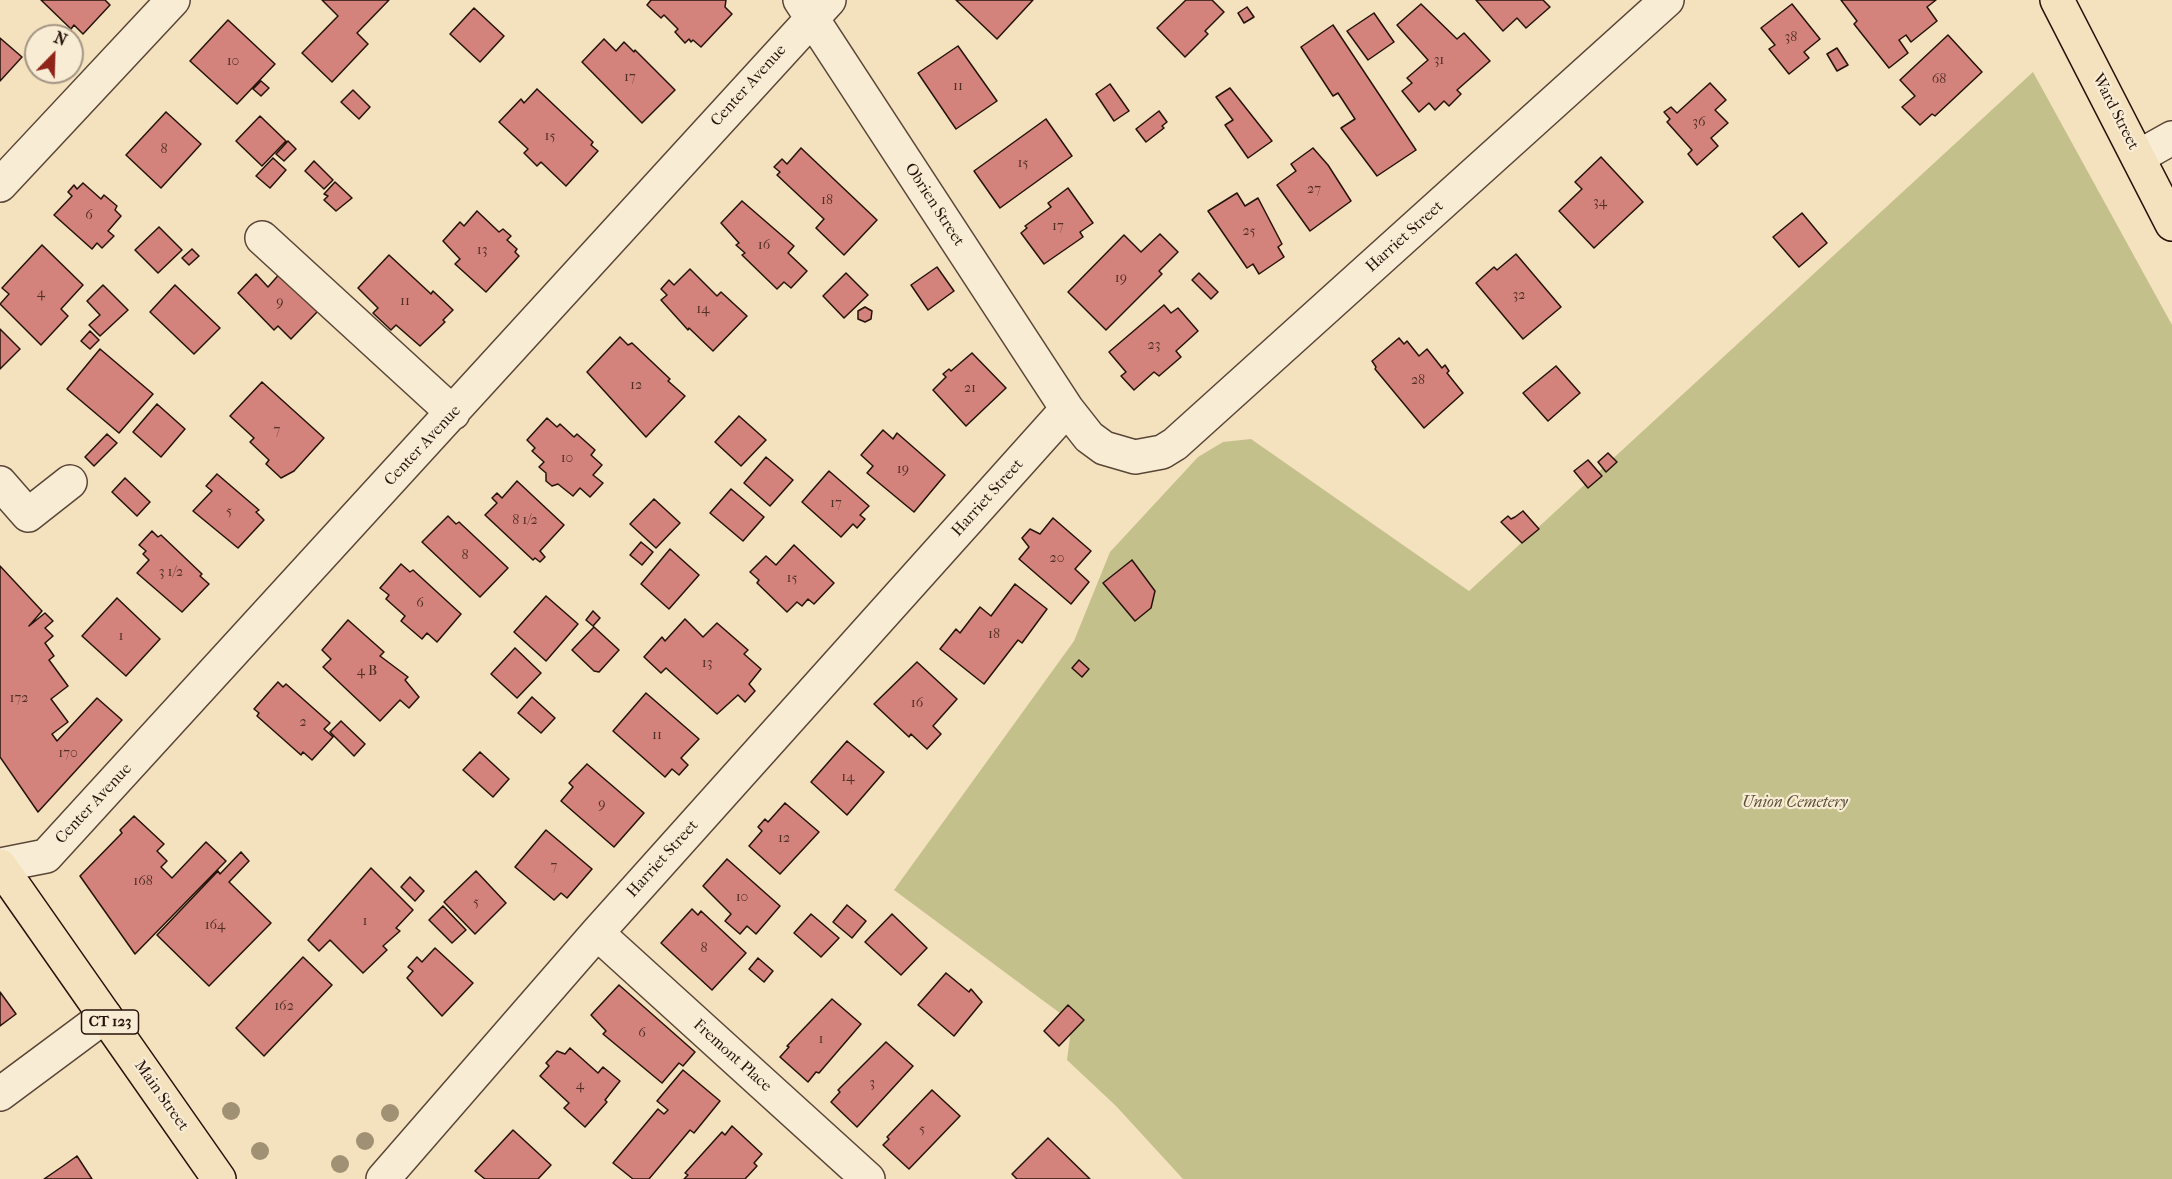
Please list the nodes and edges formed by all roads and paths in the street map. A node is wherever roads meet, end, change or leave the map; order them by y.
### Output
1 (173, 0) edge
2 (1666, 0) edge
3 (2057, 0) edge
4 (814, 6) edge
5 (2172, 138) edge
6 (2138, 157) junction
7 (0, 185) edge
8 (2172, 224) edge
9 (262, 238) dead end
10 (1067, 409) junction
11 (453, 413) junction
12 (70, 482) dead end
13 (0, 483) edge
14 (0, 865) edge
15 (597, 933) junction
16 (105, 1016) junction
17 (0, 1094) edge
18 (219, 1179) edge
19 (383, 1179) edge
20 (867, 1179) edge

1 - 7 street
2 - 10 street, Harriet Street
3 - 6 main road, Ward Street
4 - 10 street, Obrien Street
4 - 11 street, Center Avenue
5 - 6 street
6 - 8 main road, Ward Street
9 - 11 street
10 - 15 street, Harriet Street
11 - 14 street, Center Avenue
12 - 13 street
14 - 16 main road, Main Street / CT 123
15 - 19 street, Harriet Street
15 - 20 street, Fremont Place
16 - 17 street
16 - 18 main road, Main Street / CT 123

